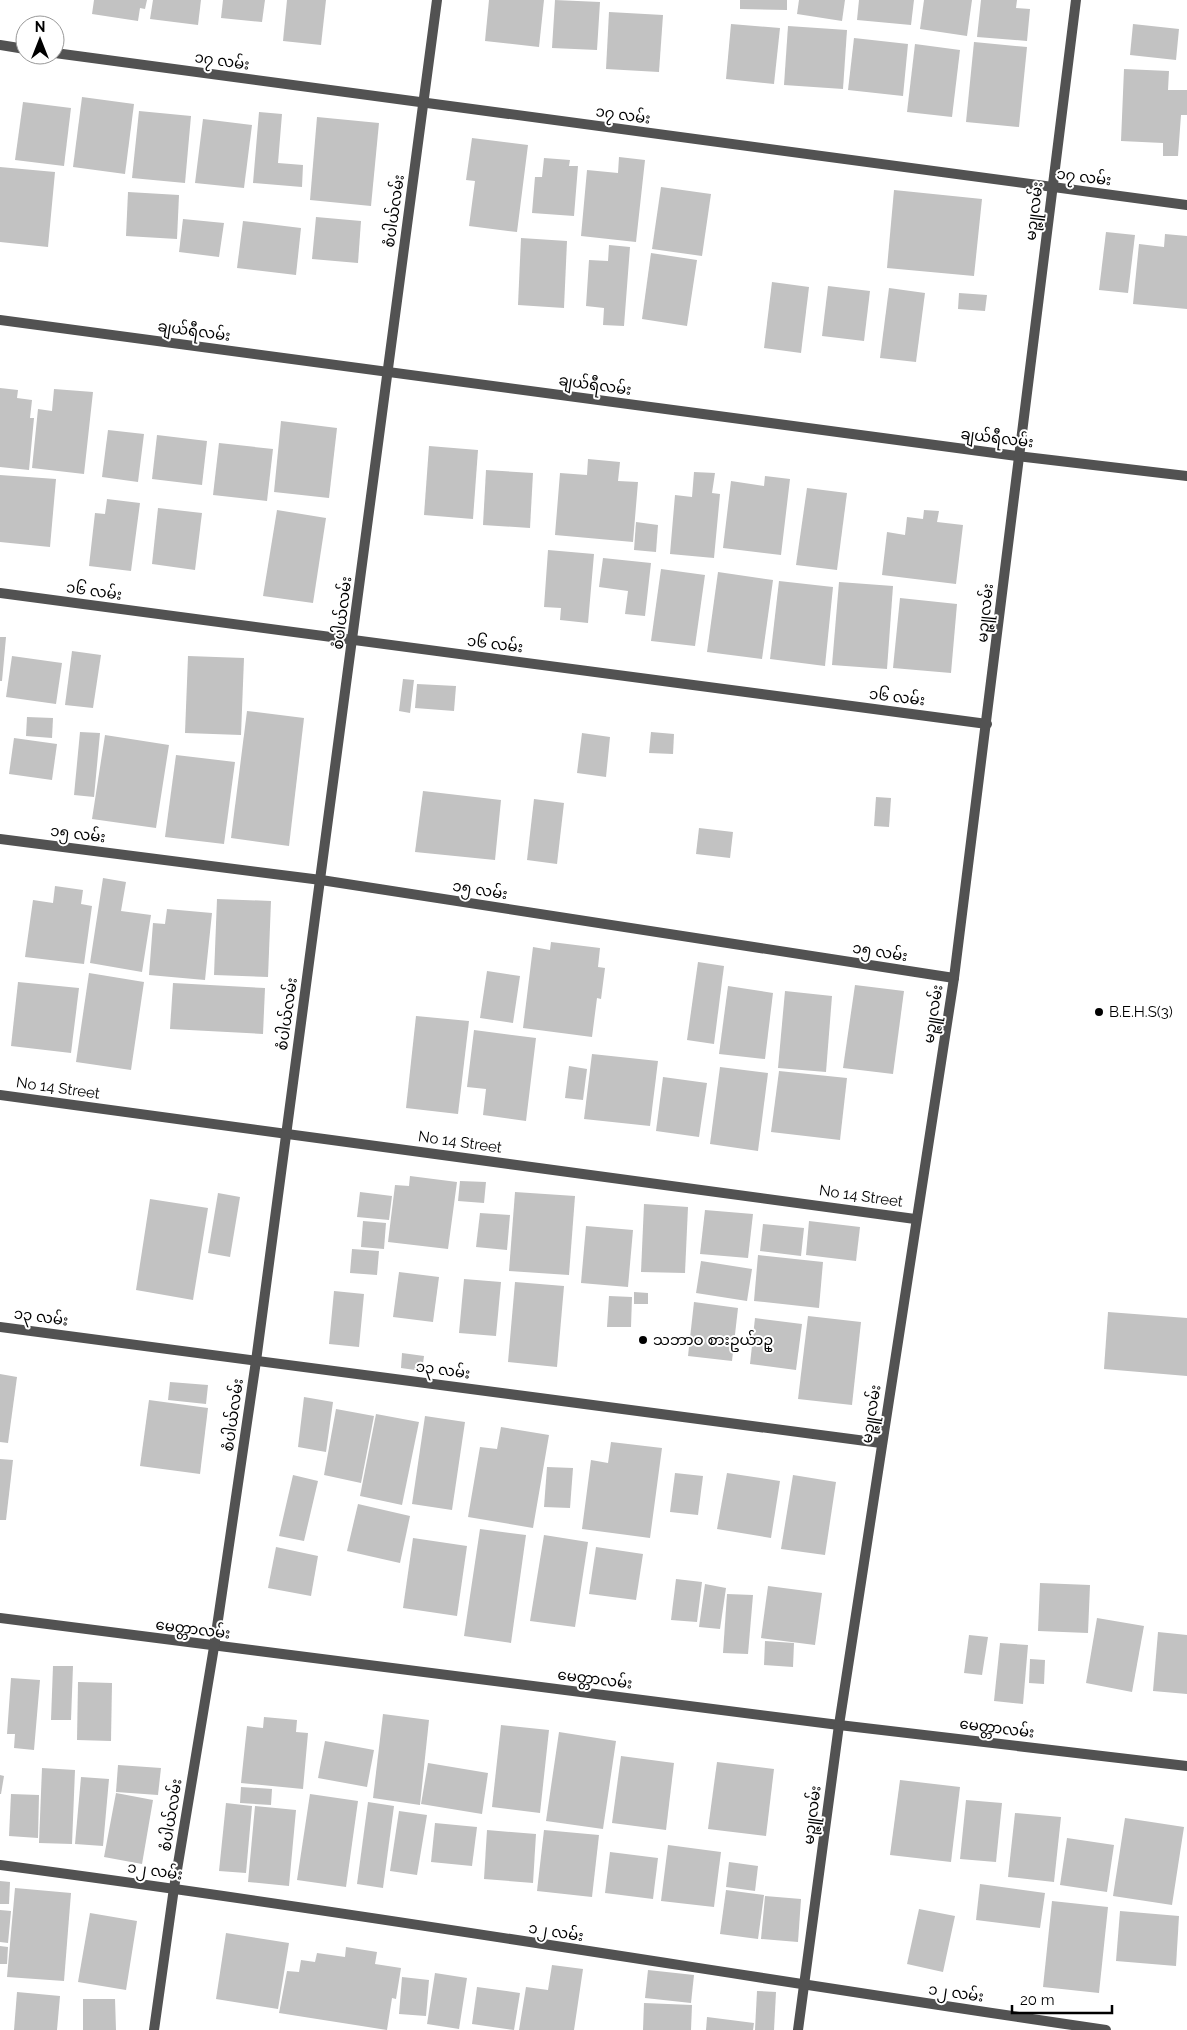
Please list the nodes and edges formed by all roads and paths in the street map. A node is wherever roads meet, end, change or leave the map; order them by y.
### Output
1 (437, 0) edge
2 (1076, 0) edge
3 (0, 45) edge
4 (15, 47) edge
5 (65, 54) edge
6 (424, 104) junction
7 (1052, 188) junction
8 (1187, 205) edge
9 (0, 320) edge
10 (387, 373) junction
11 (1017, 456) junction
12 (1187, 476) edge
13 (0, 593) edge
14 (353, 641) junction
15 (987, 724) junction
16 (0, 839) edge
17 (321, 880) junction
18 (954, 978) junction
19 (0, 1095) edge
20 (285, 1133) junction
21 (915, 1219) junction
22 (0, 1327) edge
23 (256, 1361) junction
24 (881, 1443) junction
25 (0, 1618) edge
26 (214, 1646) junction
27 (839, 1725) junction
28 (1187, 1766) edge
29 (0, 1865) edge
30 (174, 1888) junction
31 (806, 1986) junction
32 (154, 2030) edge
33 (798, 2030) edge
34 (1106, 2030) edge

1 - 6 street, စံပါယ်လမ်း
2 - 7 street, မဉ္ဇူလမ်း
3 - 4 street
5 - 6 street, ၁၇ လမ်း
6 - 7 street, ၁၇ လမ်း
6 - 10 street, စံပါယ်လမ်း
7 - 8 street, ၁၇ လမ်း
7 - 11 street, မဉ္ဇူလမ်း
9 - 10 street, ချယ်ရီလမ်း
10 - 11 street, ချယ်ရီလမ်း
10 - 14 street, စံပါယ်လမ်း
11 - 12 street, ချယ်ရီလမ်း
11 - 15 street, မဉ္ဇူလမ်း
13 - 14 street, ၁၆ လမ်း
14 - 15 street, ၁၆ လမ်း
14 - 17 street, စံပါယ်လမ်း
15 - 18 street, မဉ္ဇူလမ်း
16 - 17 street, ၁၅ လမ်း
17 - 18 street, ၁၅ လမ်း
17 - 20 street, စံပါယ်လမ်း
18 - 21 street, မဉ္ဇူလမ်း
19 - 20 street, No 14 Street
20 - 21 street, No 14 Street
20 - 23 street, စံပါယ်လမ်း
21 - 24 street, မဉ္ဇူလမ်း
22 - 23 street, ၁၃ လမ်း
23 - 24 street, ၁၃ လမ်း
23 - 26 street, စံပါယ်လမ်း
24 - 27 street, မဉ္ဇူလမ်း
25 - 26 street, မေတ္တာလမ်း
26 - 27 street, မေတ္တာလမ်း
26 - 30 street, စံပါယ်လမ်း
27 - 28 street, မေတ္တာလမ်း
27 - 31 street, မဉ္ဇူလမ်း
29 - 30 street, ၁၂ လမ်း
30 - 31 street, ၁၂ လမ်း
30 - 32 street, စံပါယ်လမ်း
31 - 33 street, မဉ္ဇူလမ်း
31 - 34 street, ၁၂ လမ်း

